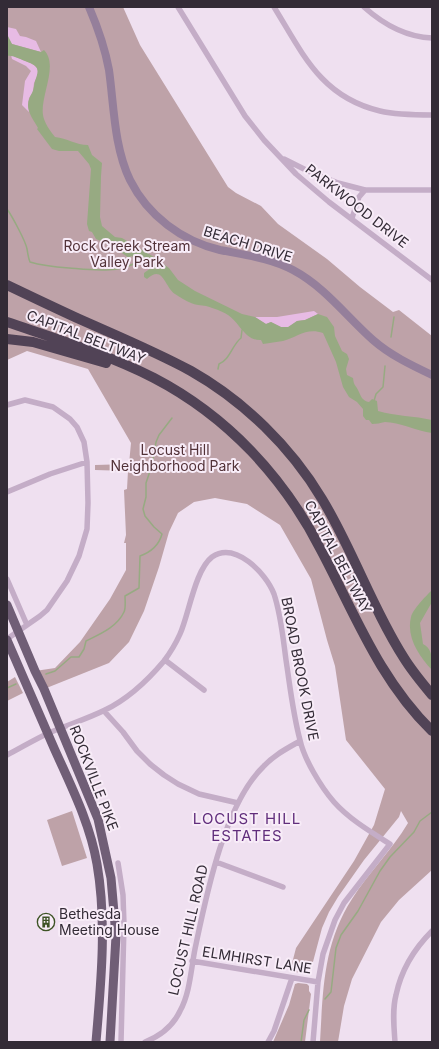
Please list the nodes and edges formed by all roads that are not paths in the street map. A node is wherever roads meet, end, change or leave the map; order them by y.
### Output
1 (89, 7) edge
2 (178, 7) edge
3 (274, 7) edge
4 (364, 7) edge
5 (432, 38) edge
6 (432, 115) edge
7 (280, 157) junction
8 (365, 190) junction
9 (432, 190) edge
10 (352, 218) junction
11 (7, 277) edge
12 (431, 277) edge
13 (7, 285) edge
14 (7, 322) edge
15 (110, 333) junction
16 (7, 339) edge
17 (432, 375) edge
18 (181, 394) junction
19 (7, 405) edge
20 (87, 462) junction
21 (7, 492) edge
22 (7, 579) edge
23 (7, 605) edge
24 (27, 625) junction
25 (18, 631) junction
26 (7, 640) edge
27 (165, 660) junction
28 (204, 690) dead end
29 (432, 695) edge
30 (104, 711) junction
31 (60, 728) junction
32 (432, 731) edge
33 (48, 734) junction
34 (300, 741) junction
35 (7, 755) edge
36 (238, 803) junction
37 (216, 862) junction
38 (118, 863) dead end
39 (283, 887) dead end
40 (432, 931) edge
41 (192, 961) junction
42 (292, 978) junction
43 (318, 982) junction
44 (99, 1007) junction
45 (96, 1042) edge
46 (104, 1042) edge
47 (110, 1042) edge
48 (121, 1042) edge
49 (145, 1042) edge
50 (268, 1042) edge
51 (313, 1042) edge
52 (395, 1042) edge

1 - 17 street, BEACH DRIVE
2 - 7 street, PARKWOOD DRIVE
3 - 6 street
4 - 5 street
7 - 8 street
7 - 10 street, PARKWOOD DRIVE
8 - 9 street
8 - 10 street
10 - 12 street, PARKWOOD DRIVE
11 - 15 highway
13 - 15 highway, CAPITAL BELTWAY
14 - 18 highway, CAPITAL BELTWAY
15 - 29 highway, CAPITAL BELTWAY
16 - 18 highway
18 - 32 highway, CAPITAL BELTWAY
19 - 20 street
20 - 21 street
20 - 24 street
22 - 24 street
23 - 25 main road, ROCKVILLE PIKE
24 - 25 street
25 - 26 street
25 - 31 main road, ROCKVILLE PIKE
26 - 33 main road, ROCKVILLE PIKE
27 - 28 street
27 - 30 street, BROAD BROOK DRIVE
27 - 34 street, BROAD BROOK DRIVE
30 - 31 street, BROAD BROOK DRIVE
30 - 36 street
31 - 33 street, BROAD BROOK DRIVE
31 - 47 main road, ROCKVILLE PIKE
33 - 35 street, BROAD BROOK DRIVE
33 - 44 main road, ROCKVILLE PIKE
34 - 36 street, LOCUST HILL ROAD
34 - 43 street, BROAD BROOK DRIVE
36 - 37 street, LOCUST HILL ROAD
37 - 39 street
37 - 41 street, LOCUST HILL ROAD
38 - 48 street
40 - 52 street
41 - 42 street, ELMHIRST LANE
41 - 49 street, LOCUST HILL ROAD
42 - 43 street, ELMHIRST LANE
42 - 50 street
43 - 51 street
44 - 45 main road, ROCKVILLE PIKE
44 - 46 main road

